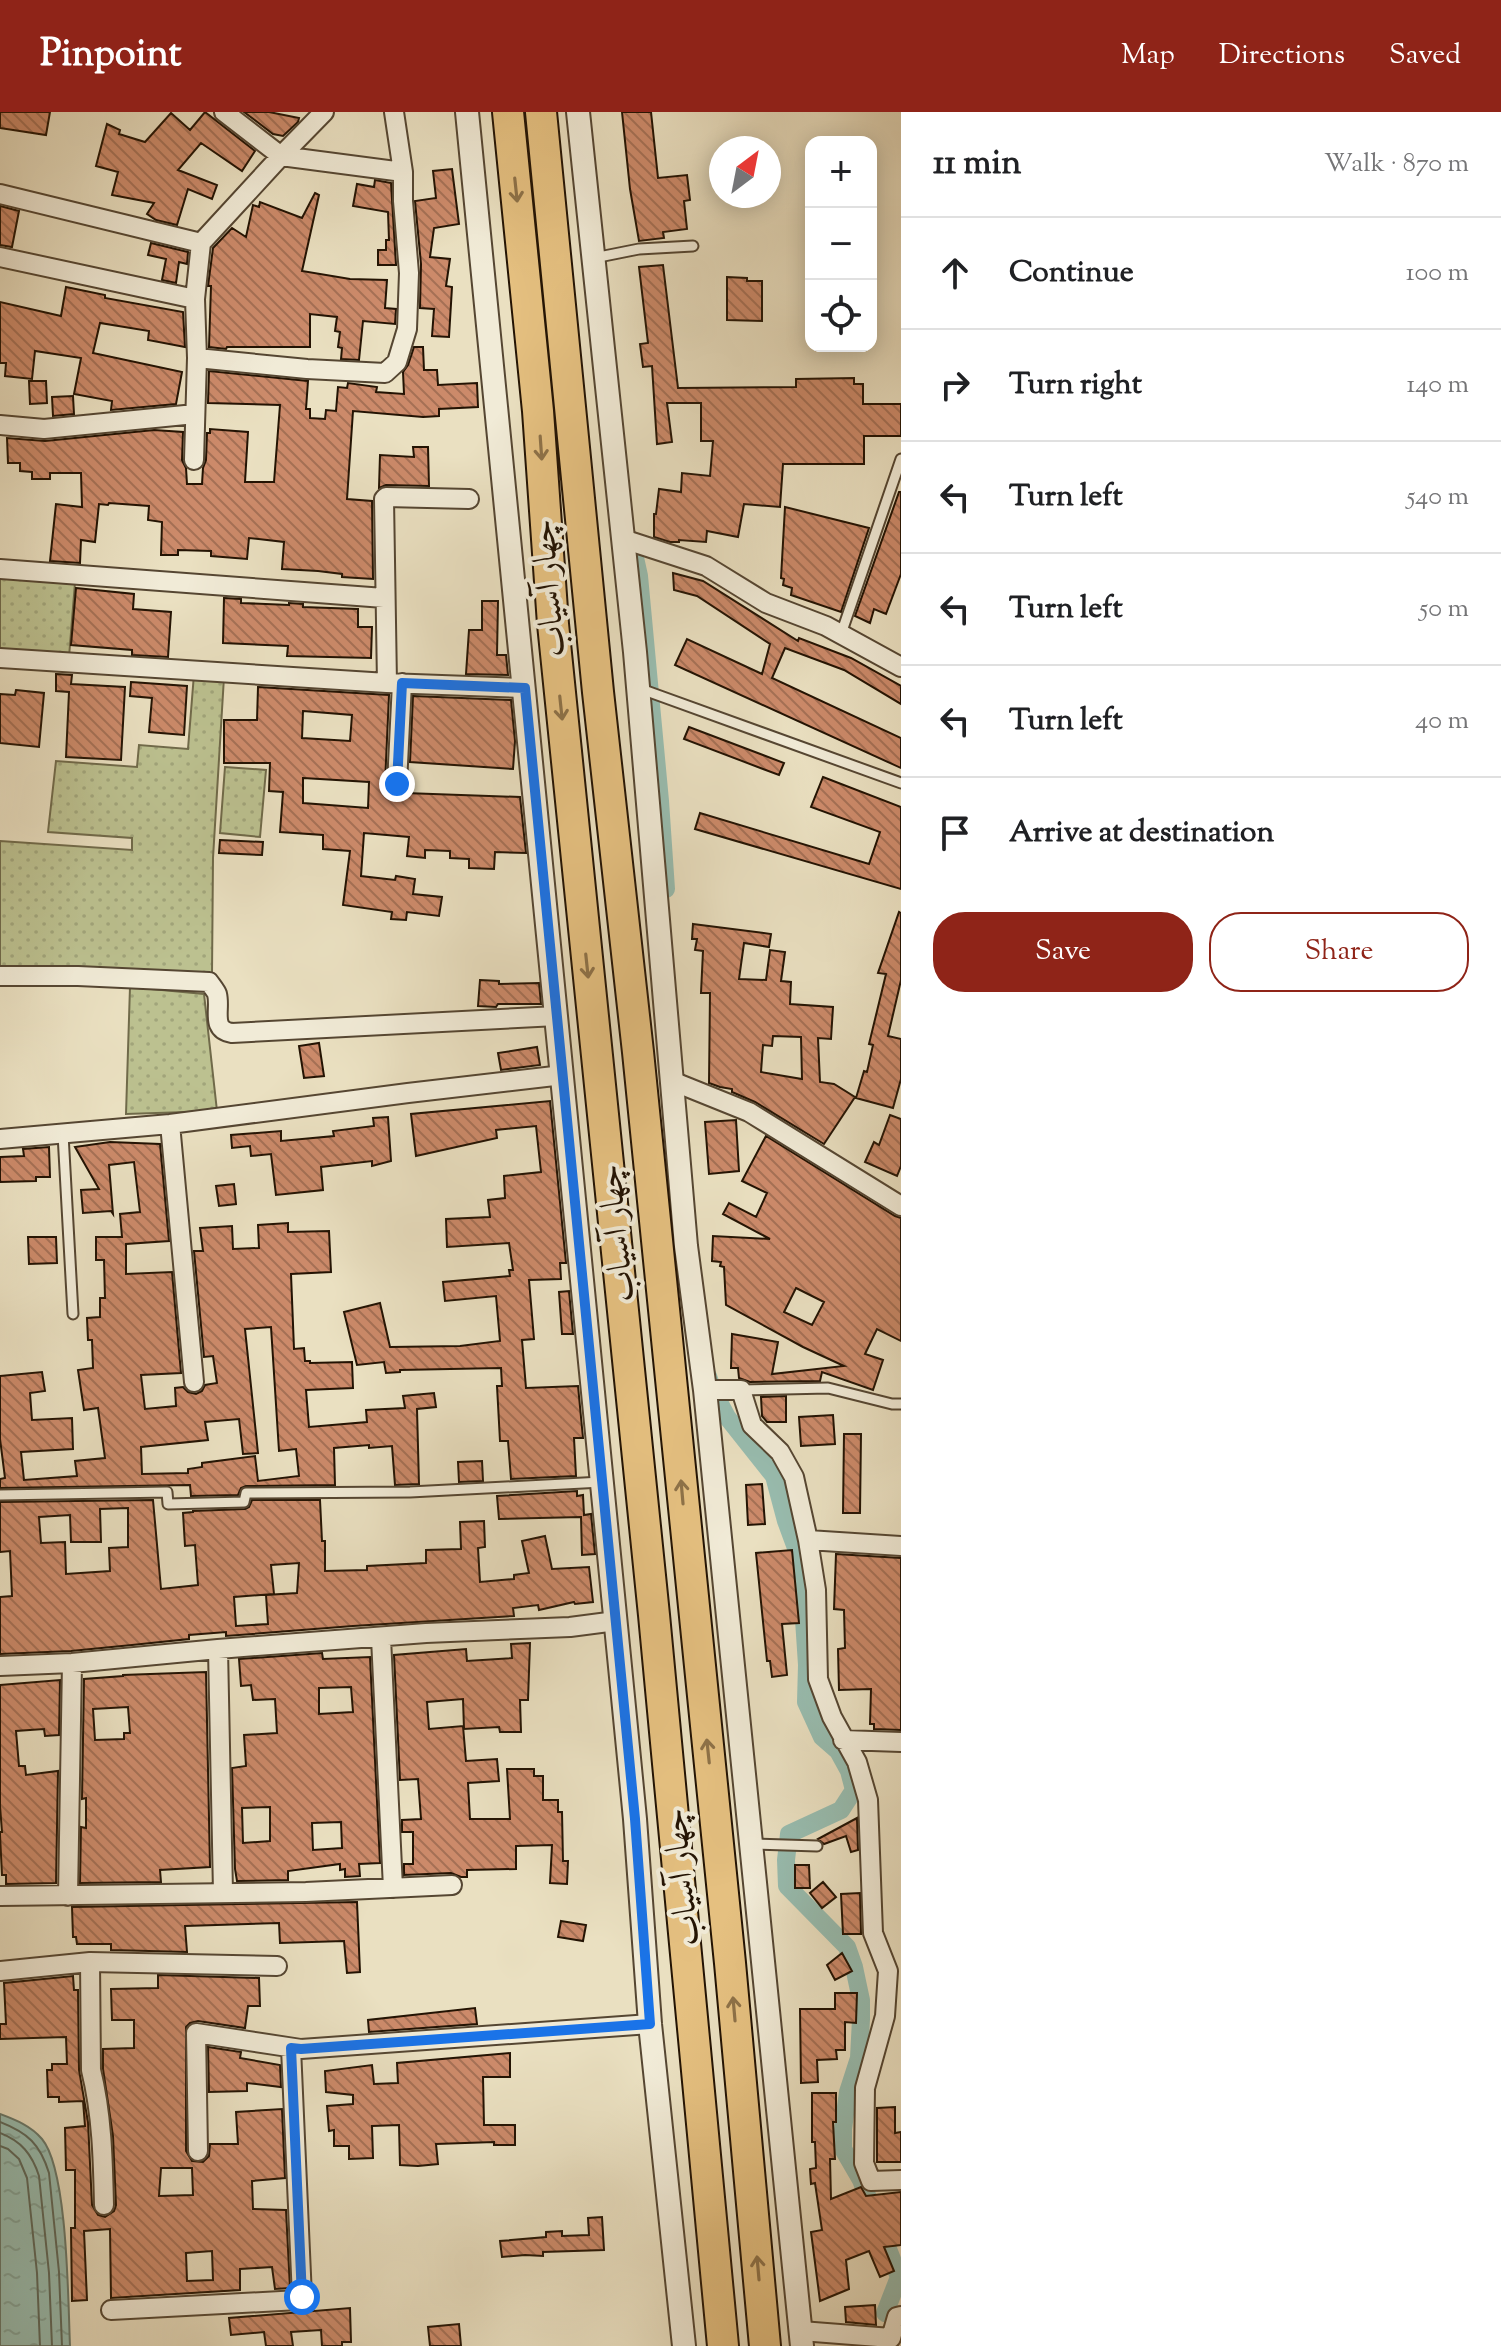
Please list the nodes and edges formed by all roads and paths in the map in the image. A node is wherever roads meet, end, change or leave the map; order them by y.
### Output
1 (224, 112) edge
2 (324, 112) edge
3 (394, 112) edge
4 (467, 112) edge
5 (508, 112) edge
6 (541, 112) edge
7 (578, 112) edge
8 (281, 156) junction
9 (403, 172) junction
10 (0, 194) edge
11 (201, 243) junction
12 (693, 246) dead end
13 (0, 257) edge
14 (594, 258) junction
15 (195, 299) junction
16 (197, 358) junction
17 (570, 410) junction
18 (538, 411) junction
19 (195, 414) junction
20 (0, 425) edge
21 (901, 459) edge
22 (194, 460) dead end
23 (469, 499) dead end
24 (623, 539) junction
25 (0, 569) edge
26 (384, 598) junction
27 (841, 634) junction
28 (0, 658) edge
29 (901, 667) edge
30 (395, 683) junction
31 (525, 688) junction
32 (638, 688) junction
33 (901, 783) edge
34 (397, 784) dead end
35 (0, 976) edge
36 (557, 1016) junction
37 (563, 1075) junction
38 (680, 1084) junction
39 (170, 1124) junction
40 (63, 1134) junction
41 (0, 1139) edge
42 (901, 1206) edge
43 (73, 1314) dead end
44 (194, 1382) dead end
45 (724, 1390) junction
46 (901, 1404) edge
47 (602, 1482) junction
48 (0, 1495) edge
49 (808, 1540) junction
50 (901, 1546) edge
51 (695, 1613) junction
52 (654, 1615) junction
53 (616, 1621) junction
54 (381, 1638) junction
55 (218, 1649) junction
56 (72, 1663) junction
57 (0, 1666) edge
58 (843, 1740) junction
59 (901, 1742) edge
60 (760, 1844) junction
61 (817, 1846) dead end
62 (452, 1885) dead end
63 (393, 1888) junction
64 (223, 1892) junction
65 (0, 1896) edge
66 (68, 1896) junction
67 (90, 1962) junction
68 (277, 1966) dead end
69 (0, 1971) edge
70 (650, 2024) junction
71 (291, 2048) junction
72 (198, 2151) dead end
73 (901, 2180) edge
74 (104, 2205) dead end
75 (111, 2310) dead end
76 (901, 2316) edge
77 (802, 2339) edge
78 (889, 2342) edge
79 (684, 2346) edge
80 (723, 2346) edge
81 (765, 2346) edge

1 - 8 street
2 - 8 street
3 - 9 street
4 - 31 street
5 -> 18 highway, چهار آسیاب
6 - 17 highway, چهار آسیاب
7 - 14 street
8 - 9 street
8 - 11 street
9 - 16 street
10 - 11 street
11 - 15 street
12 - 14 lane
13 - 15 street
14 - 24 street
15 - 16 street
16 - 19 street
17 - 18 highway
51 -> 17 highway, چهار آسیاب
18 -> 52 highway, چهار آسیاب
19 - 20 street
19 - 22 street
21 - 27 lane
23 - 26 street
24 - 27 street
24 - 32 street
25 - 26 street
26 - 30 street
27 - 29 street
28 - 30 street
30 - 31 street
30 - 34 street
31 - 36 street
32 - 33 lane
32 - 38 street
35 - 36 street
36 - 37 street
37 - 39 street
37 - 47 street
38 - 42 street
38 - 45 street
39 - 40 street
39 - 44 street
40 - 41 street
40 - 43 lane
45 - 46 lane
45 - 49 street
45 - 60 street
47 - 48 lane
47 - 53 street
49 - 50 street
49 - 58 street
51 - 52 highway
81 -> 51 highway, چهار آسیاب
52 - 80 highway, چهار آسیاب
53 - 54 street
53 - 70 street
54 - 55 street
54 - 63 street
55 - 56 street
55 - 64 street
56 - 57 street
56 - 66 street
58 - 59 street
58 - 73 street
60 - 61 lane
60 - 77 street
62 - 63 street
63 - 64 street
64 - 66 street
65 - 66 street
67 - 68 street
67 - 69 street
67 - 74 street
70 - 71 street
70 - 79 street
71 - 72 street
71 - 75 street
76 - 78 street
77 - 78 street

